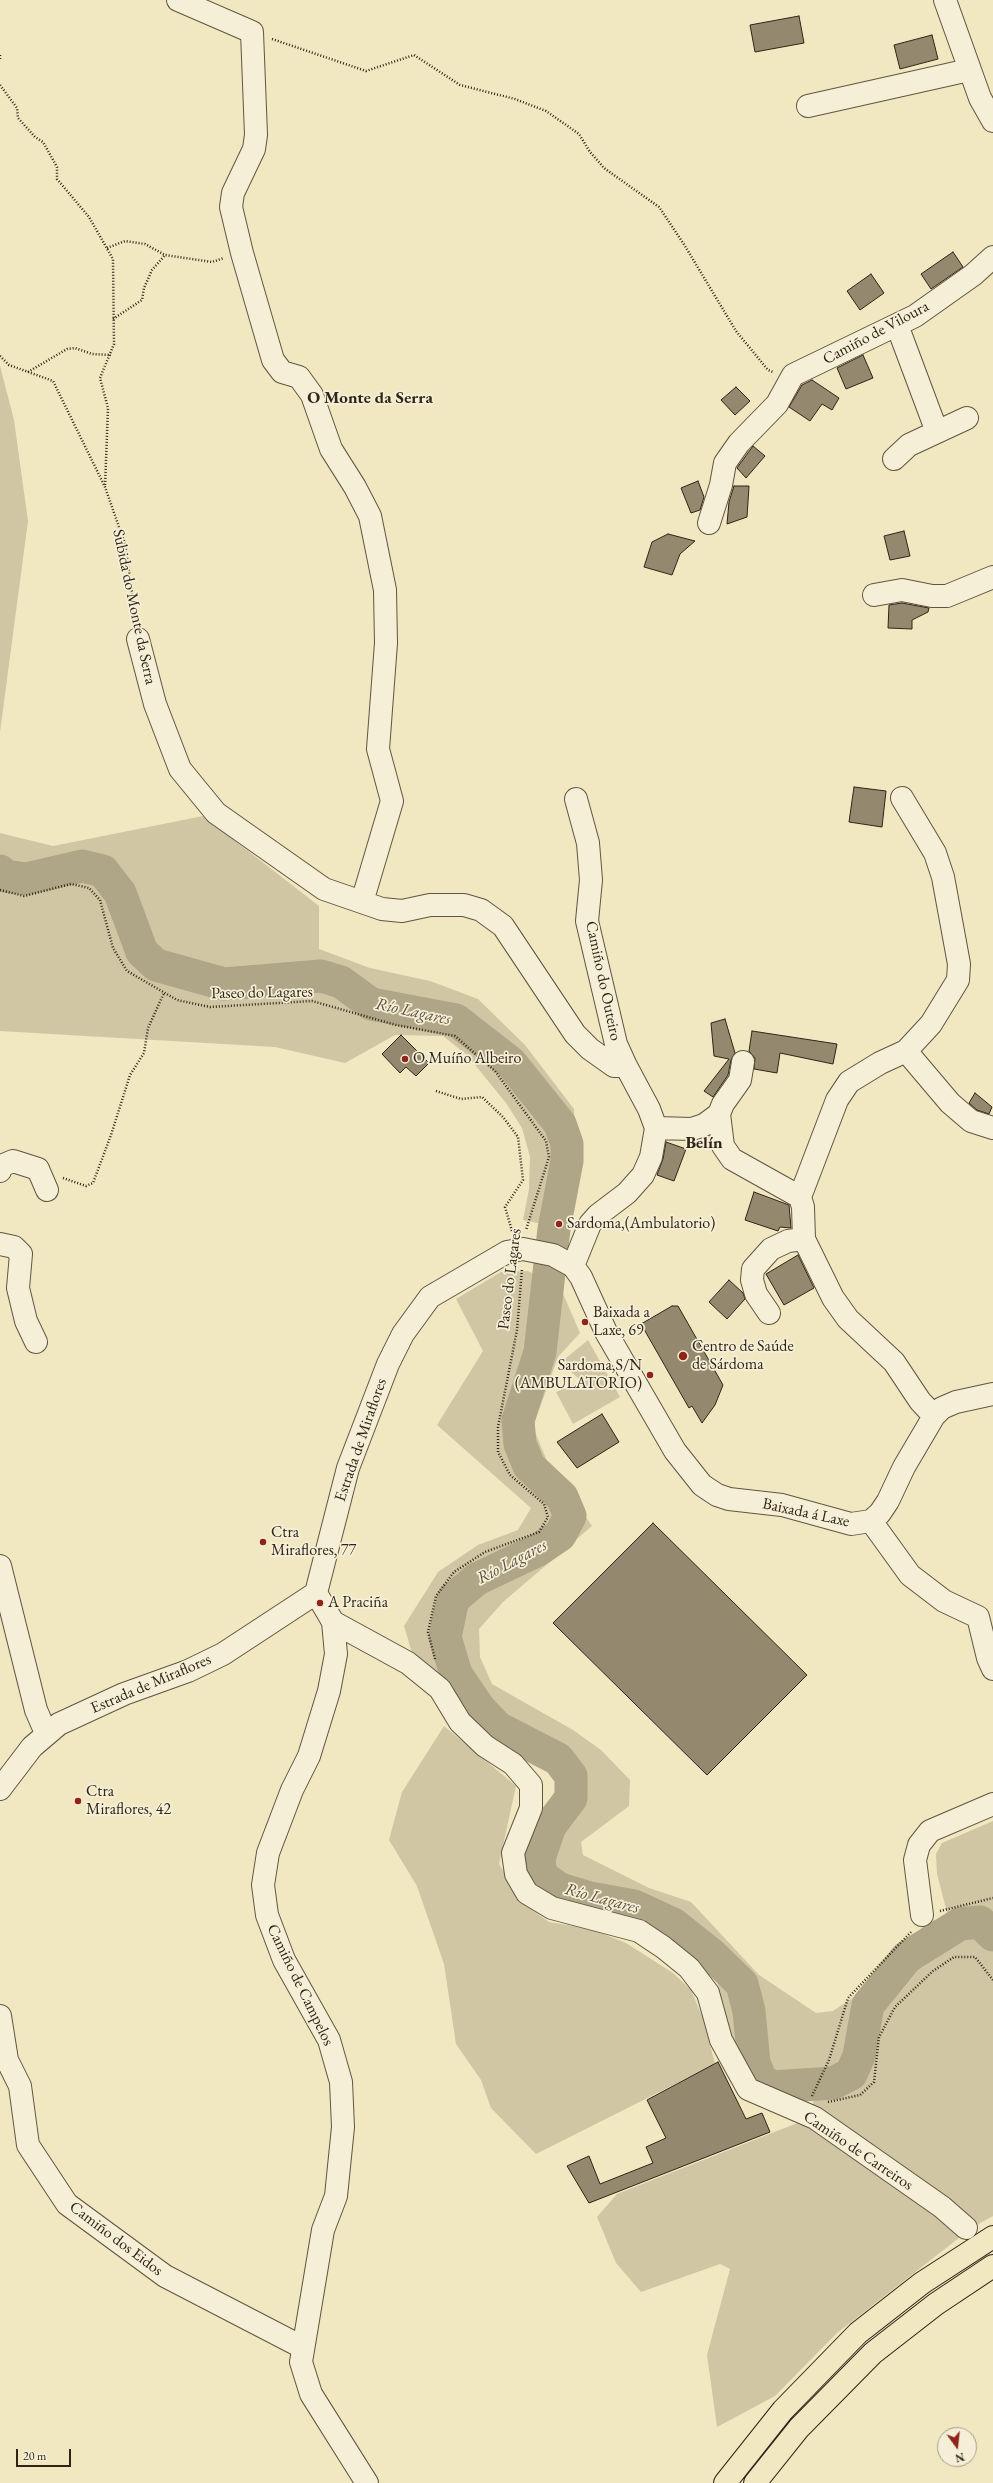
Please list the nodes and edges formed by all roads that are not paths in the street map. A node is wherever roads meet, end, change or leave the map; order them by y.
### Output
1 (178, 0) edge
2 (944, 0) edge
3 (970, 70) junction
4 (808, 106) dead end
5 (993, 121) edge
6 (993, 257) edge
7 (897, 325) junction
8 (967, 418) dead end
9 (937, 432) junction
10 (894, 460) dead end
11 (709, 522) dead end
12 (993, 577) edge
13 (874, 595) dead end
14 (138, 639) road end
15 (902, 798) dead end
16 (576, 799) dead end
17 (362, 902) junction
18 (906, 1051) junction
19 (743, 1062) dead end
20 (626, 1066) junction
21 (719, 1114) junction
22 (656, 1128) junction
23 (993, 1128) edge
24 (0, 1171) edge
25 (47, 1190) dead end
26 (800, 1198) junction
27 (804, 1240) junction
28 (0, 1244) edge
29 (569, 1263) junction
30 (769, 1313) dead end
31 (36, 1342) dead end
32 (993, 1394) edge
33 (934, 1416) junction
34 (870, 1521) junction
35 (0, 1566) edge
36 (316, 1593) junction
37 (333, 1622) junction
38 (993, 1669) edge
39 (46, 1733) junction
40 (0, 1789) edge
41 (993, 1804) edge
42 (922, 1914) road end
43 (0, 2016) edge
44 (966, 2228) dead end
45 (993, 2237) edge
46 (993, 2266) edge
47 (302, 2347) junction
48 (367, 2483) edge
49 (725, 2483) edge
50 (755, 2483) edge

1 - 17 street
2 - 3 street
3 - 4 street
3 - 5 street
6 - 7 street, Camiño de Viloura
7 - 9 street
7 - 11 street, Camiño de Viloura
8 - 9 street
9 - 10 street
12 - 13 street
14 - 17 street, Subida do Monte da Serra
15 - 18 street
16 - 20 street, Camiño do Outeiro
17 - 20 street, Subida do Monte da Serra
18 - 23 street
18 - 26 street
19 - 21 street
20 - 22 street
21 - 22 street
21 - 26 street
22 - 29 street
24 - 25 street
26 - 27 street
27 - 30 street
27 - 33 street
28 - 31 street
29 - 34 street, Baixada á Laxe
29 - 36 street, Estrada de Miraflores
32 - 33 street, Baixada á Laxe
33 - 34 street, Baixada á Laxe
34 - 38 street
35 - 39 street
36 - 37 street
36 - 39 street, Estrada de Miraflores
37 - 44 street, Camiño de Carreiros
37 - 47 street, Camiño de Campelos
39 - 40 street, Estrada de Miraflores
41 - 42 street
43 - 47 street, Camiño dos Eidos
45 - 49 main road
46 - 50 main road
47 - 48 street, Camiño de Campelos

